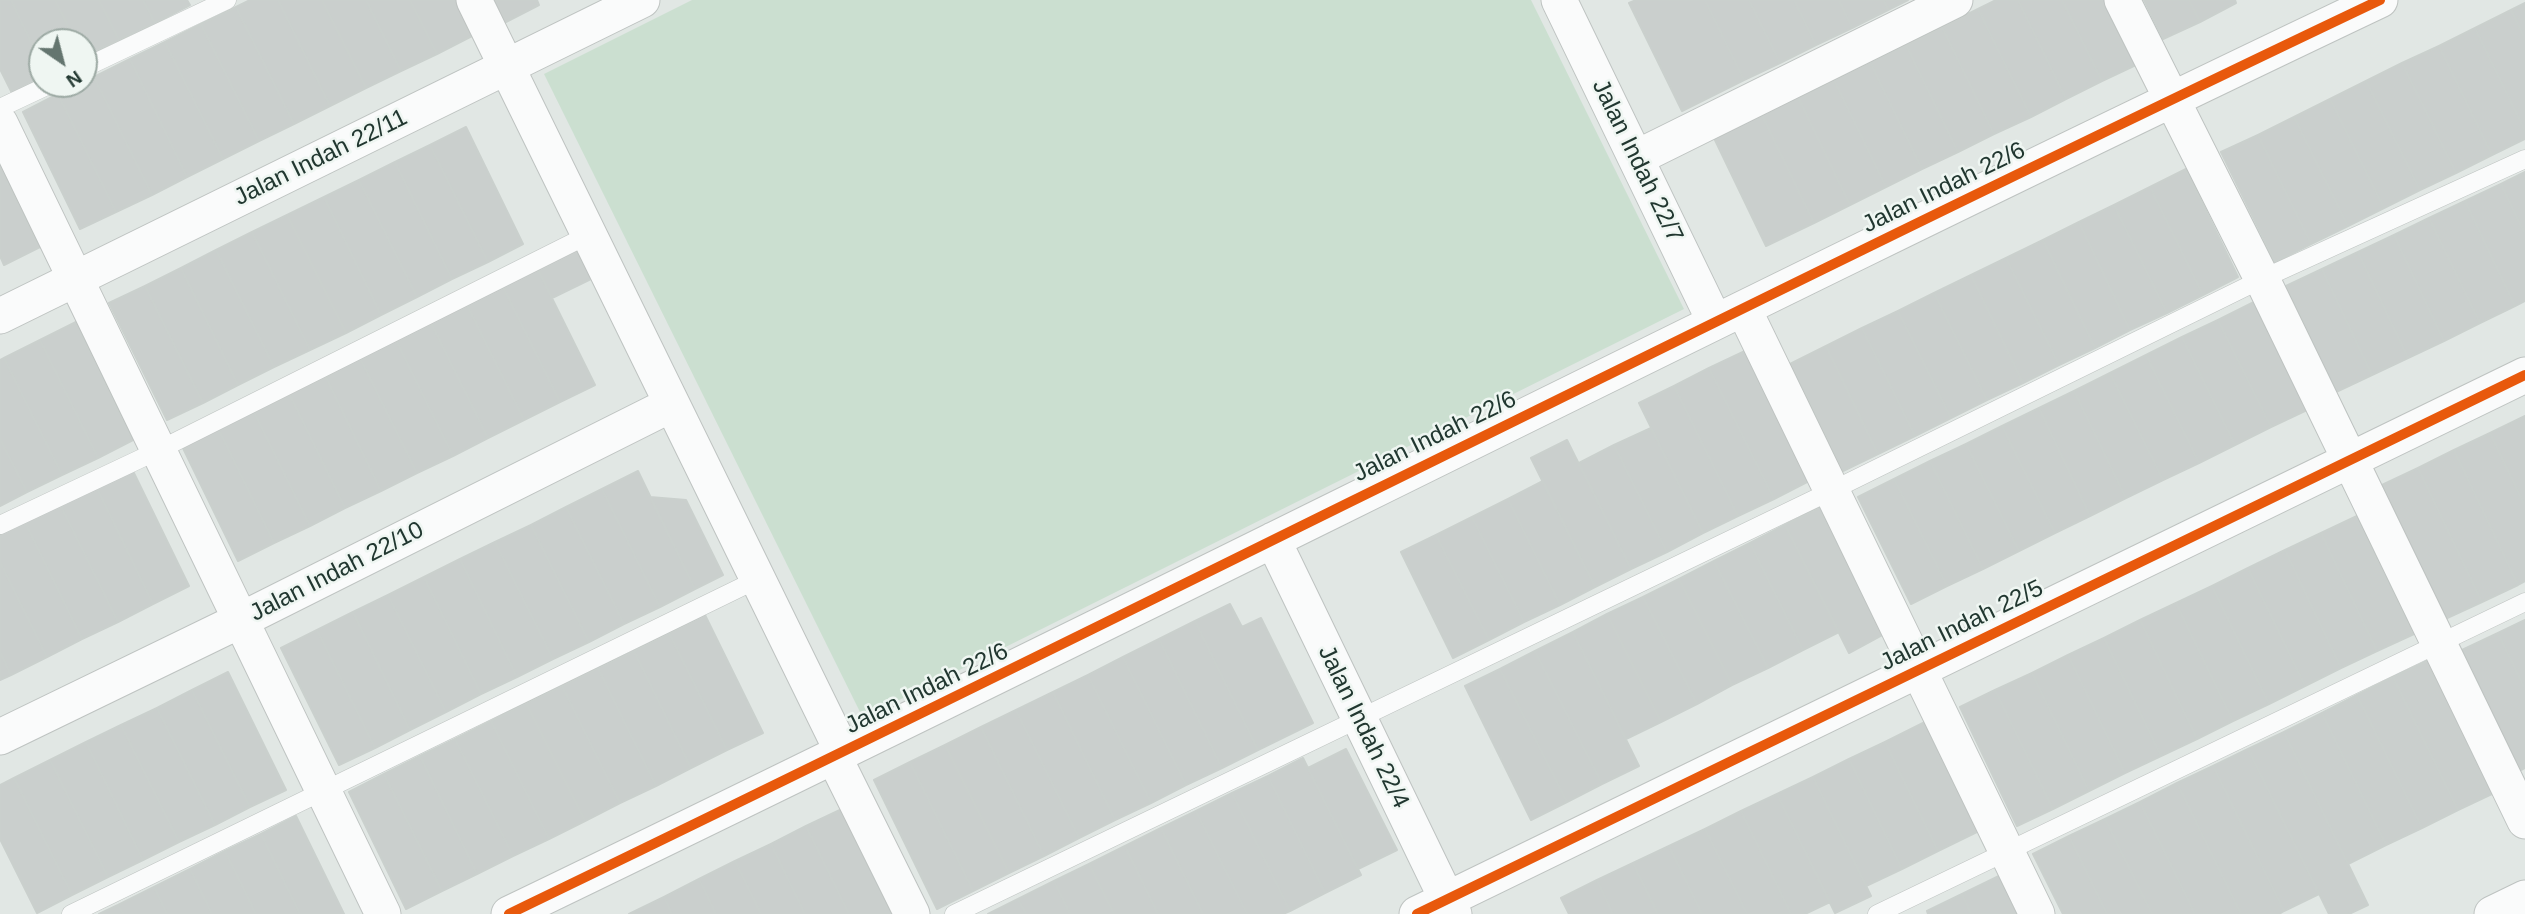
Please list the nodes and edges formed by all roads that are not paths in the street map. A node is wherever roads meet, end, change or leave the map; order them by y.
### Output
1 (227, 0) edge
2 (474, 0) edge
3 (642, 0) edge
4 (1559, 0) edge
5 (1955, 0) edge
6 (2122, 0) edge
7 (2380, 0) edge
8 (98, 61) edge
9 (507, 66) junction
10 (28, 95) edge
11 (2172, 99) junction
12 (0, 108) edge
13 (0, 123) edge
14 (1636, 158) junction
15 (2525, 159) edge
16 (588, 235) junction
17 (76, 279) junction
18 (2262, 279) junction
19 (0, 316) edge
20 (1729, 316) junction
21 (2525, 375) edge
22 (671, 404) junction
23 (159, 450) junction
24 (2349, 460) junction
25 (1831, 491) junction
26 (0, 525) edge
27 (1273, 540) junction
28 (758, 579) junction
29 (2525, 602) edge
30 (241, 620) junction
31 (2439, 643) junction
32 (1919, 670) junction
33 (1359, 718) junction
34 (0, 737) edge
35 (839, 755) junction
36 (324, 790) junction
37 (2525, 821) edge
38 (2007, 851) junction
39 (2525, 898) edge
40 (1440, 909) edge
41 (71, 914) edge
42 (383, 914) edge
43 (509, 914) edge
44 (912, 914) edge
45 (954, 914) edge
46 (1877, 914) edge
47 (2037, 914) edge
48 (2492, 914) edge

1 - 8 lane
2 - 9 street
3 - 9 street, Jalan Indah 22/11
4 - 14 street, Jalan Indah 22/7
5 - 14 street
6 - 11 street
7 - 11 street, Jalan Indah 22/6
9 - 16 street
9 - 17 street, Jalan Indah 22/11
10 - 12 lane
11 - 18 street
11 - 20 street, Jalan Indah 22/6
13 - 17 street
14 - 20 street, Jalan Indah 22/7
15 - 18 lane
16 - 22 street
16 - 23 lane
17 - 19 street, Jalan Indah 22/11
17 - 23 street
18 - 24 street
18 - 25 lane
20 - 25 street, Jalan Indah 22/7
20 - 27 street, Jalan Indah 22/6
21 - 24 street, Jalan Indah 22/5
22 - 28 street
22 - 30 street, Jalan Indah 22/10
23 - 26 lane
23 - 30 street
24 - 31 street
24 - 32 street, Jalan Indah 22/5
25 - 32 street, Jalan Indah 22/7
25 - 33 lane
27 - 33 street, Jalan Indah 22/4
27 - 35 street, Jalan Indah 22/6
28 - 35 street
28 - 36 lane
29 - 31 lane
30 - 34 street, Jalan Indah 22/10
30 - 36 street
31 - 37 street
31 - 38 lane
32 - 38 street, Jalan Indah 22/7
32 - 40 street, Jalan Indah 22/5
33 - 40 street, Jalan Indah 22/4
33 - 45 lane
35 - 43 street, Jalan Indah 22/6
35 - 44 street
36 - 41 lane
36 - 42 street
38 - 46 lane
38 - 47 street, Jalan Indah 22/7
39 - 48 street

